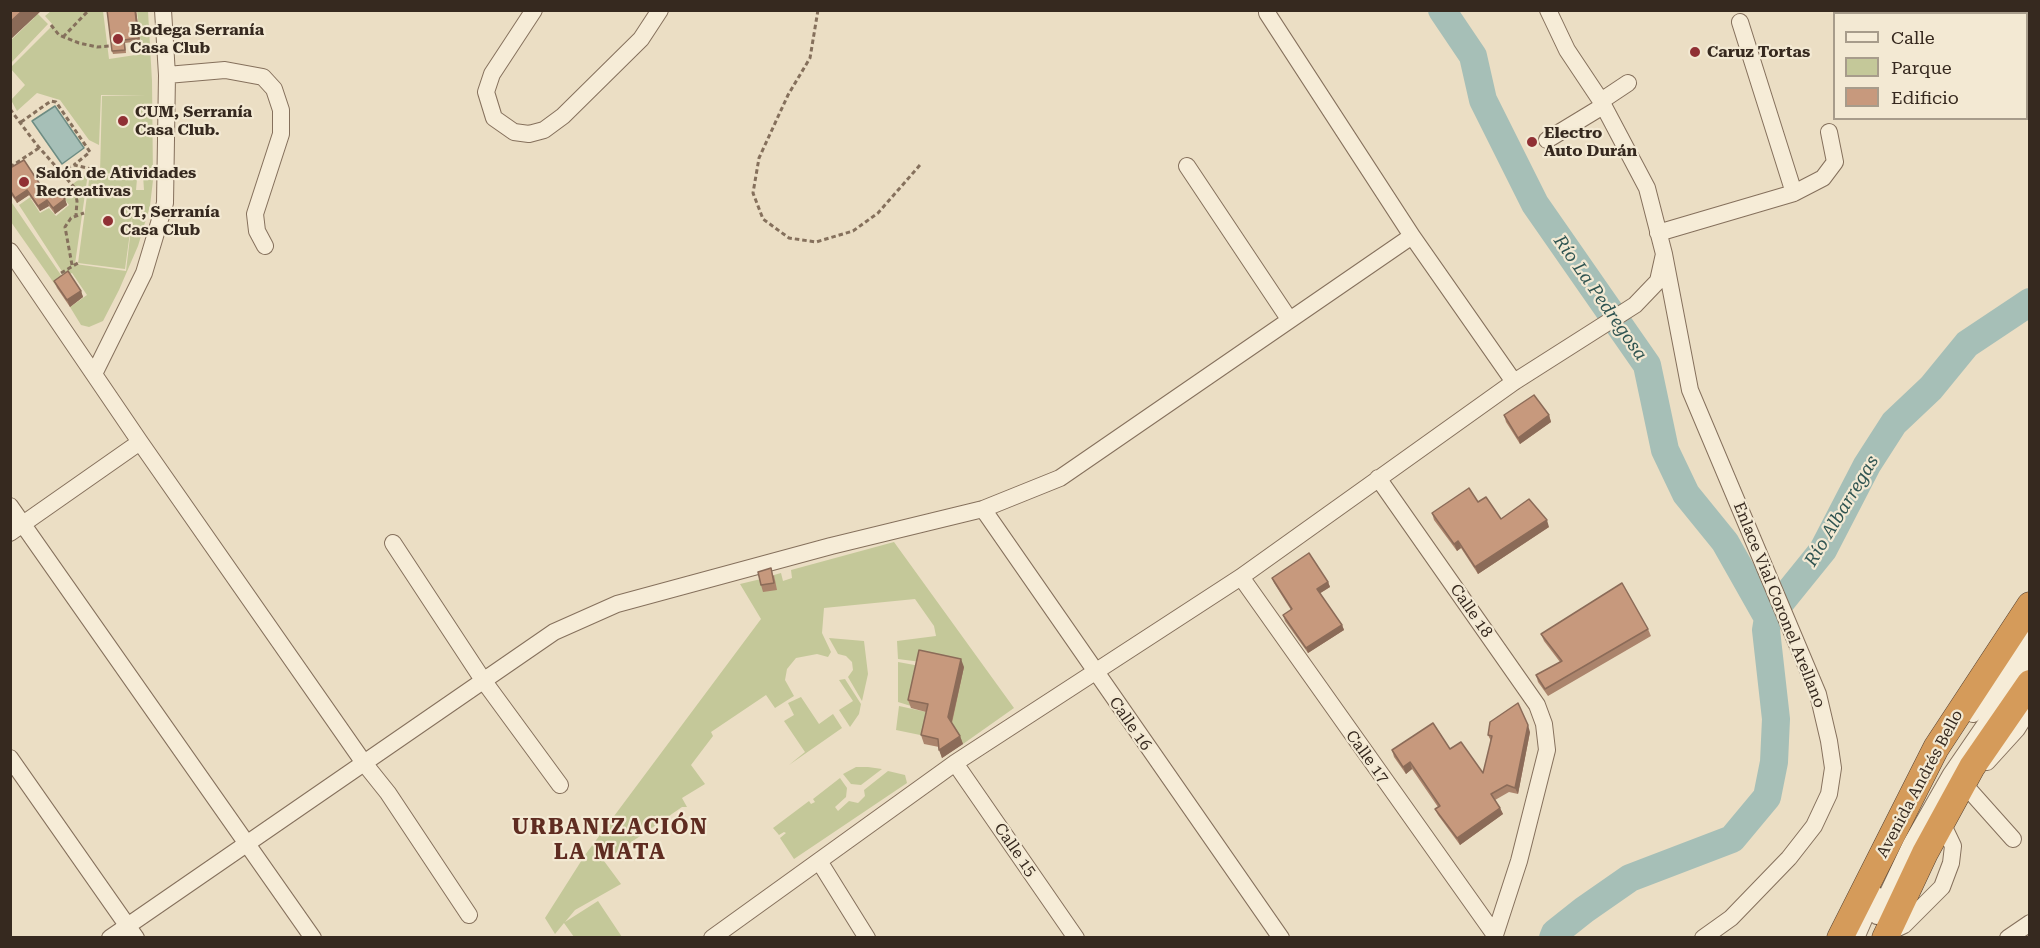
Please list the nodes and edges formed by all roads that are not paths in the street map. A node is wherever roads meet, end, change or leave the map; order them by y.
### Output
1 (163, 10) edge
2 (534, 10) edge
3 (660, 10) edge
4 (1548, 10) edge
5 (1267, 13) dead end
6 (1740, 22) dead end
7 (167, 75) junction
8 (1628, 83) dead end
9 (1602, 103) junction
10 (1829, 132) dead end
11 (1547, 140) dead end
12 (1186, 166) dead end
13 (1794, 193) junction
14 (1658, 233) junction
15 (1412, 236) junction
16 (265, 246) dead end
17 (10, 251) edge
18 (1664, 254) junction
19 (1289, 319) junction
20 (94, 374) junction
21 (1514, 382) junction
22 (140, 442) junction
23 (1378, 478) junction
24 (10, 506) edge
25 (983, 509) junction
26 (16, 529) edge
27 (393, 543) dead end
28 (1241, 577) junction
29 (2026, 625) edge
30 (2030, 659) edge
31 (1095, 674) junction
32 (483, 680) junction
33 (2030, 683) edge
34 (2030, 708) edge
35 (10, 758) edge
36 (364, 763) junction
37 (955, 763) junction
38 (1968, 775) junction
39 (560, 785) dead end
40 (2013, 839) dead end
41 (246, 844) junction
42 (819, 861) junction
43 (469, 915) dead end
44 (2030, 923) edge
45 (132, 932) edge
46 (1494, 936) edge
47 (1882, 936) edge
48 (110, 938) edge
49 (313, 938) edge
50 (712, 938) edge
51 (867, 938) edge
52 (1076, 938) edge
53 (1281, 938) edge
54 (1703, 938) edge
55 (1840, 938) edge
56 (1856, 938) edge
57 (2008, 938) edge

1 - 7 street
2 - 3 street
4 - 9 street, Enlace Vial Coronel Arellano
5 - 15 street
6 - 13 street
7 - 16 street
7 - 20 street
8 - 9 street
9 - 11 street
9 - 14 street, Enlace Vial Coronel Arellano
10 - 13 street
12 - 19 street
13 - 14 street
14 - 18 street, Enlace Vial Coronel Arellano
15 - 19 street
15 - 21 street
17 - 20 street
18 - 21 street
18 - 54 street, Enlace Vial Coronel Arellano
19 - 25 street
20 - 22 street
21 - 23 street
22 - 26 street
22 - 36 street
23 - 28 street
23 - 46 street, Calle 18
24 - 26 street
25 - 31 street, Calle 16
25 - 32 street
26 - 41 street
27 - 32 street
28 - 31 street
28 - 46 street, Calle 17
29 - 55 highway, Avenida Andrés Bello
29 - 56 street
30 - 47 street
31 - 37 street
31 - 53 street, Calle 16
32 - 36 street
32 - 39 street
33 - 38 highway
34 - 38 street
35 - 45 street
36 - 41 street
36 - 43 street
37 - 42 street
37 - 52 street, Calle 15
38 - 40 street
38 - 47 highway
41 - 45 street
41 - 49 street
42 - 50 street
42 - 51 street
44 - 57 street
45 - 48 street

